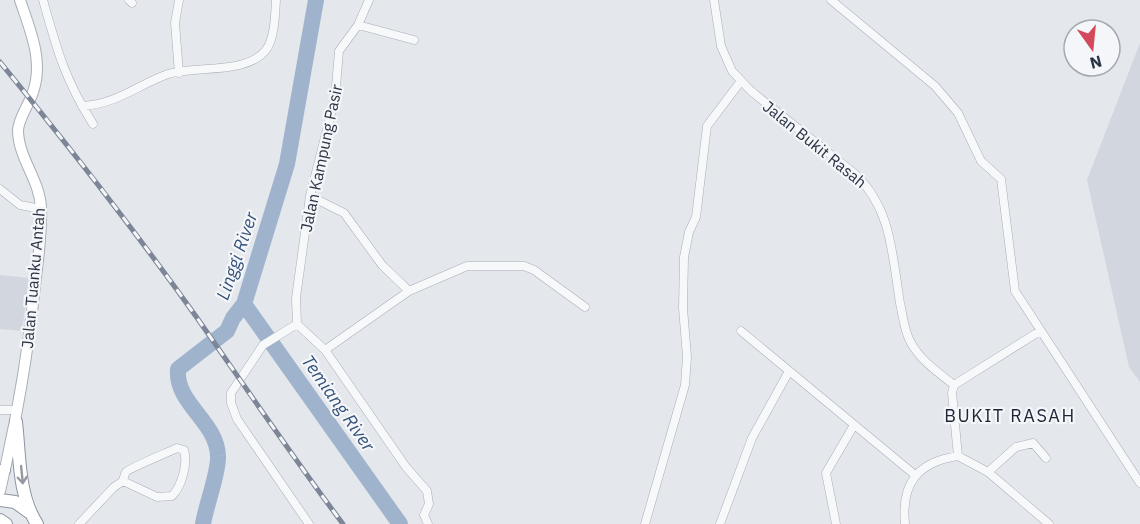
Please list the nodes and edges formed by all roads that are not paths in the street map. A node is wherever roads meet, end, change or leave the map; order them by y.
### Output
1 (20, 0) edge
2 (43, 0) edge
3 (180, 0) edge
4 (276, 0) edge
5 (369, 0) edge
6 (714, 0) edge
7 (831, 0) edge
8 (358, 25) junction
9 (414, 39) dead end
10 (180, 73) junction
11 (741, 81) junction
12 (82, 106) junction
13 (93, 124) dead end
14 (0, 189) edge
15 (310, 196) junction
16 (41, 209) junction
17 (409, 291) junction
18 (585, 307) dead end
19 (297, 324) junction
20 (741, 331) dead end
21 (1040, 332) junction
22 (326, 350) junction
23 (788, 373) junction
24 (954, 385) junction
25 (0, 410) edge
26 (16, 416) junction
27 (854, 425) junction
28 (958, 456) junction
29 (1046, 458) dead end
30 (2, 472) edge
31 (988, 472) junction
32 (915, 475) junction
33 (123, 481) junction
34 (1140, 483) edge
35 (0, 491) edge
36 (0, 501) edge
37 (29, 512) junction
38 (0, 520) edge
39 (6, 524) edge
40 (38, 524) edge
41 (79, 524) edge
42 (309, 524) edge
43 (428, 524) edge
44 (645, 524) edge
45 (720, 524) edge
46 (837, 524) edge
47 (905, 524) edge
48 (1048, 524) edge

1 - 16 main road, Jalan Tuanku Antah
2 - 12 street
3 - 10 street
4 - 10 street
5 - 8 street, Jalan Kampung Pasir
6 - 11 street, Jalan Bukit Rasah
7 - 21 street
8 - 9 street
8 - 15 street, Jalan Kampung Pasir
10 - 12 street
11 - 24 street, Jalan Bukit Rasah
11 - 44 street
12 - 13 street
14 - 16 street
15 - 17 street
15 - 19 street, Jalan Kampung Pasir
16 - 26 main road, Jalan Tuanku Antah
17 - 18 street
17 - 22 street
19 - 22 street
19 - 42 street
20 - 23 street
21 - 24 street
21 - 34 street
22 - 43 street
23 - 27 street
23 - 45 street
24 - 28 street
25 - 26 street
26 - 30 main road, Jalan Tuanku Antah
26 -> 37 highway
27 - 32 street
27 - 46 street
28 - 31 street
28 - 32 street
29 - 31 street
30 - 35 main road, Jalan Tuanku Antah
31 - 48 street
32 - 47 street
33 - 33 street
33 - 41 street
36 - 37 highway
37 - 40 highway
38 - 39 highway

